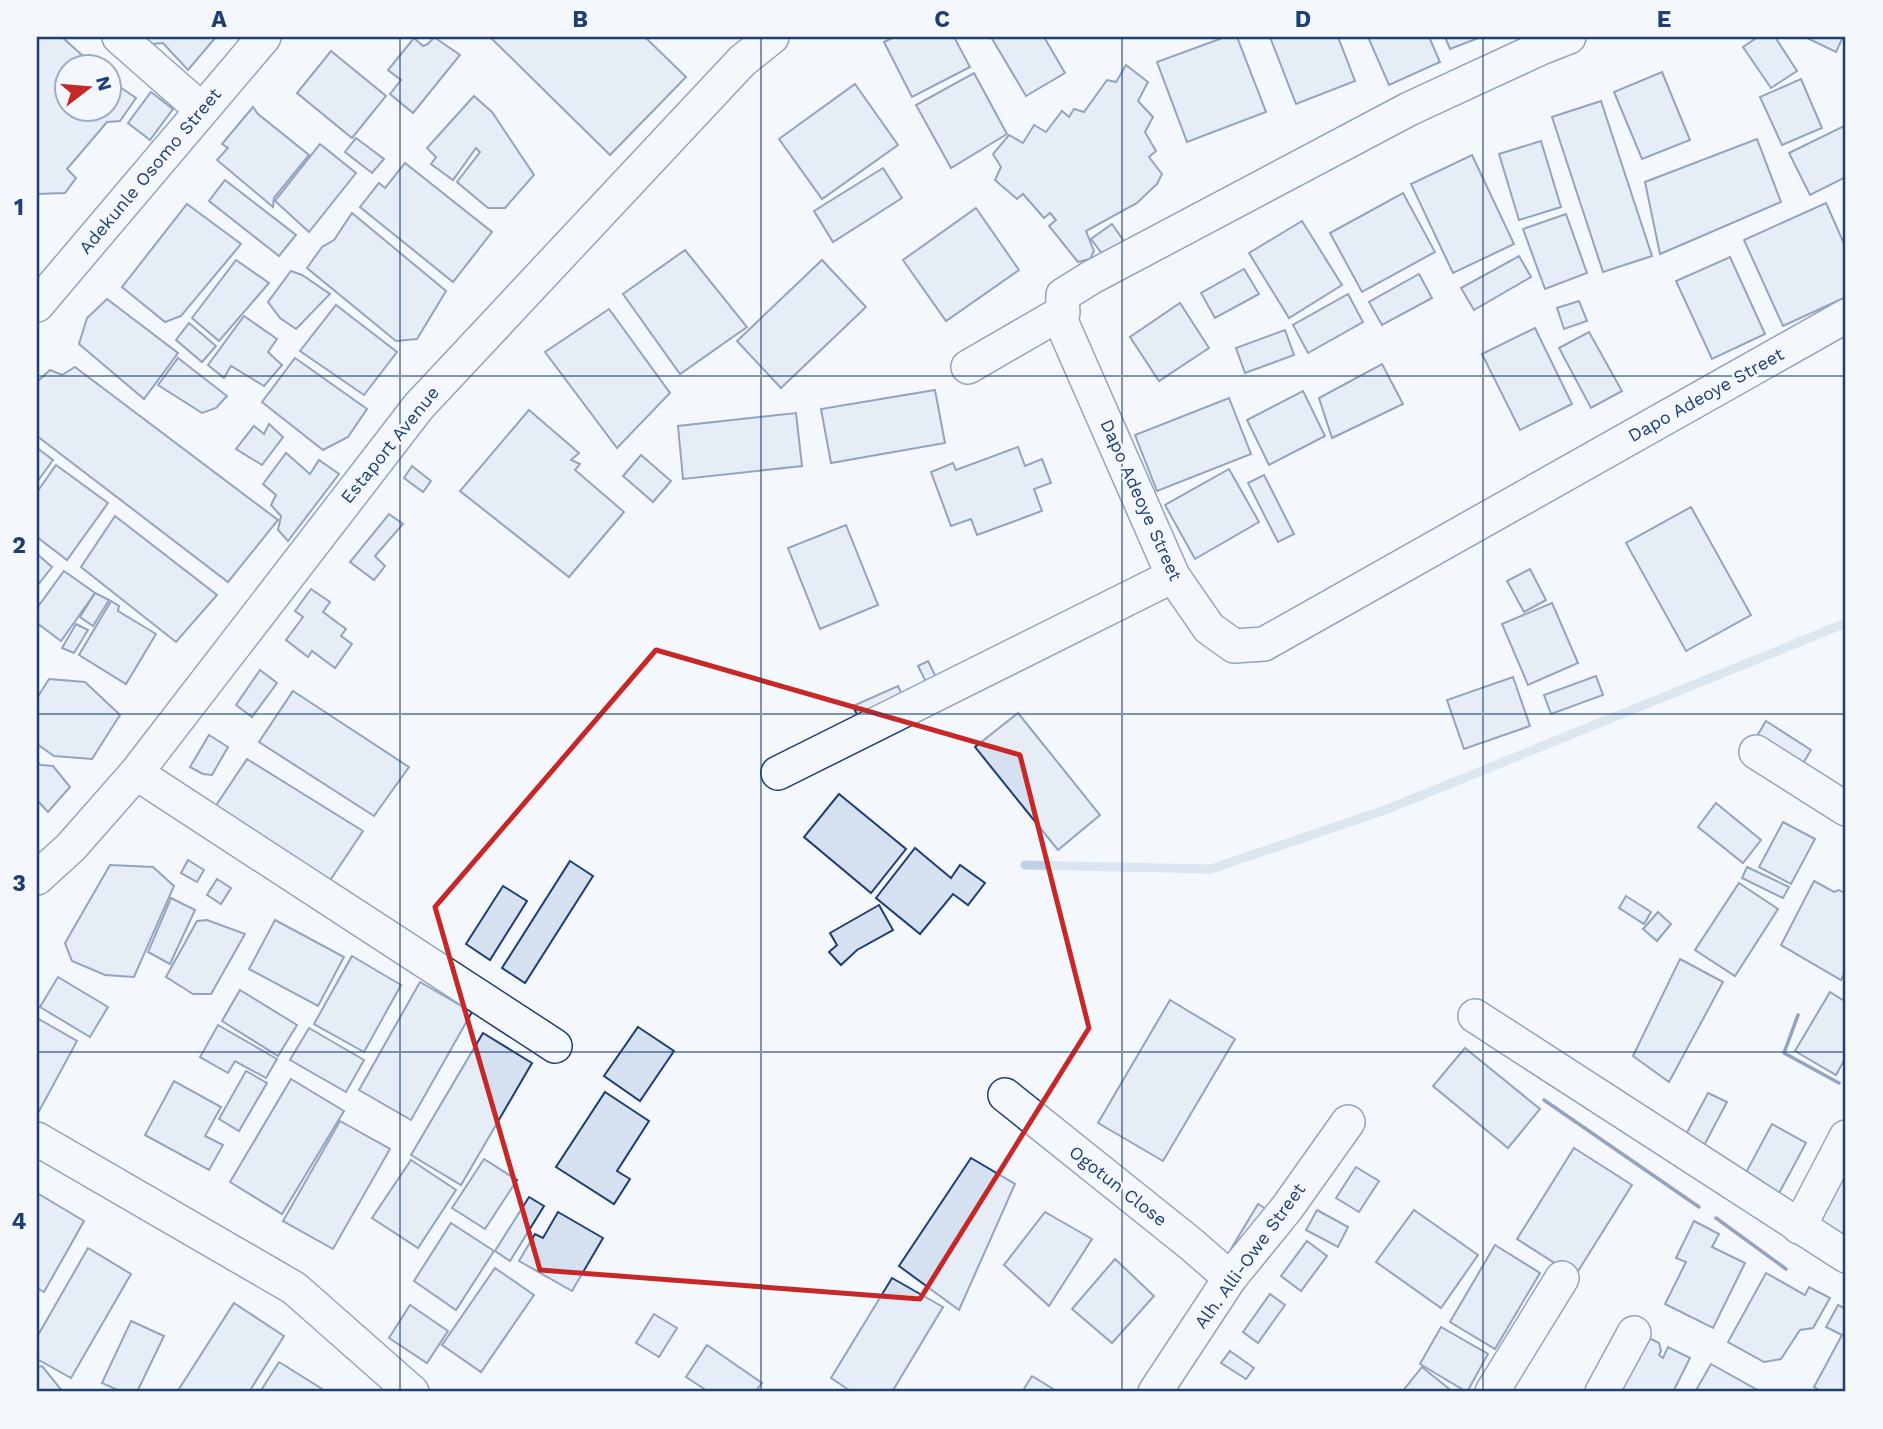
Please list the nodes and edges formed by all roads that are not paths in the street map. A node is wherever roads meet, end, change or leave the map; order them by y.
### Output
1 (119, 37) edge
2 (264, 37) edge
3 (772, 37) edge
4 (1569, 37) edge
5 (201, 109) junction
6 (37, 305) edge
7 (1063, 312) junction
8 (1846, 316) edge
9 (968, 367) dead end
10 (1173, 576) junction
11 (1756, 752) dead end
12 (135, 773) junction
13 (778, 773) dead end
14 (1846, 808) edge
15 (37, 878) edge
16 (1475, 1016) dead end
17 (555, 1046) dead end
18 (1005, 1095) dead end
19 (1348, 1122) dead end
20 (1846, 1137) edge
21 (37, 1139) edge
22 (1799, 1227) junction
23 (1846, 1256) edge
24 (1230, 1278) junction
25 (1562, 1278) dead end
26 (1634, 1333) dead end
27 (412, 1392) edge
28 (1155, 1392) edge
29 (1492, 1392) edge
30 (1602, 1392) edge

1 - 5 street
2 - 5 street, Adekunle Osomo Street
3 - 12 street, Estaport Avenue
4 - 7 street
5 - 6 street, Adekunle Osomo Street
7 - 9 street
7 - 10 street, Dapo Adeoye Street
8 - 10 street, Dapo Adeoye Street
10 - 13 street
11 - 14 street
12 - 15 street, Estaport Avenue
12 - 17 street
16 - 22 street
18 - 24 street, Ogotun Close
19 - 24 street, Alh. Alli-Owe Street
20 - 22 street
21 - 27 street
22 - 23 street
24 - 28 street, Alh. Alli-Owe Street
25 - 29 street
26 - 30 street

